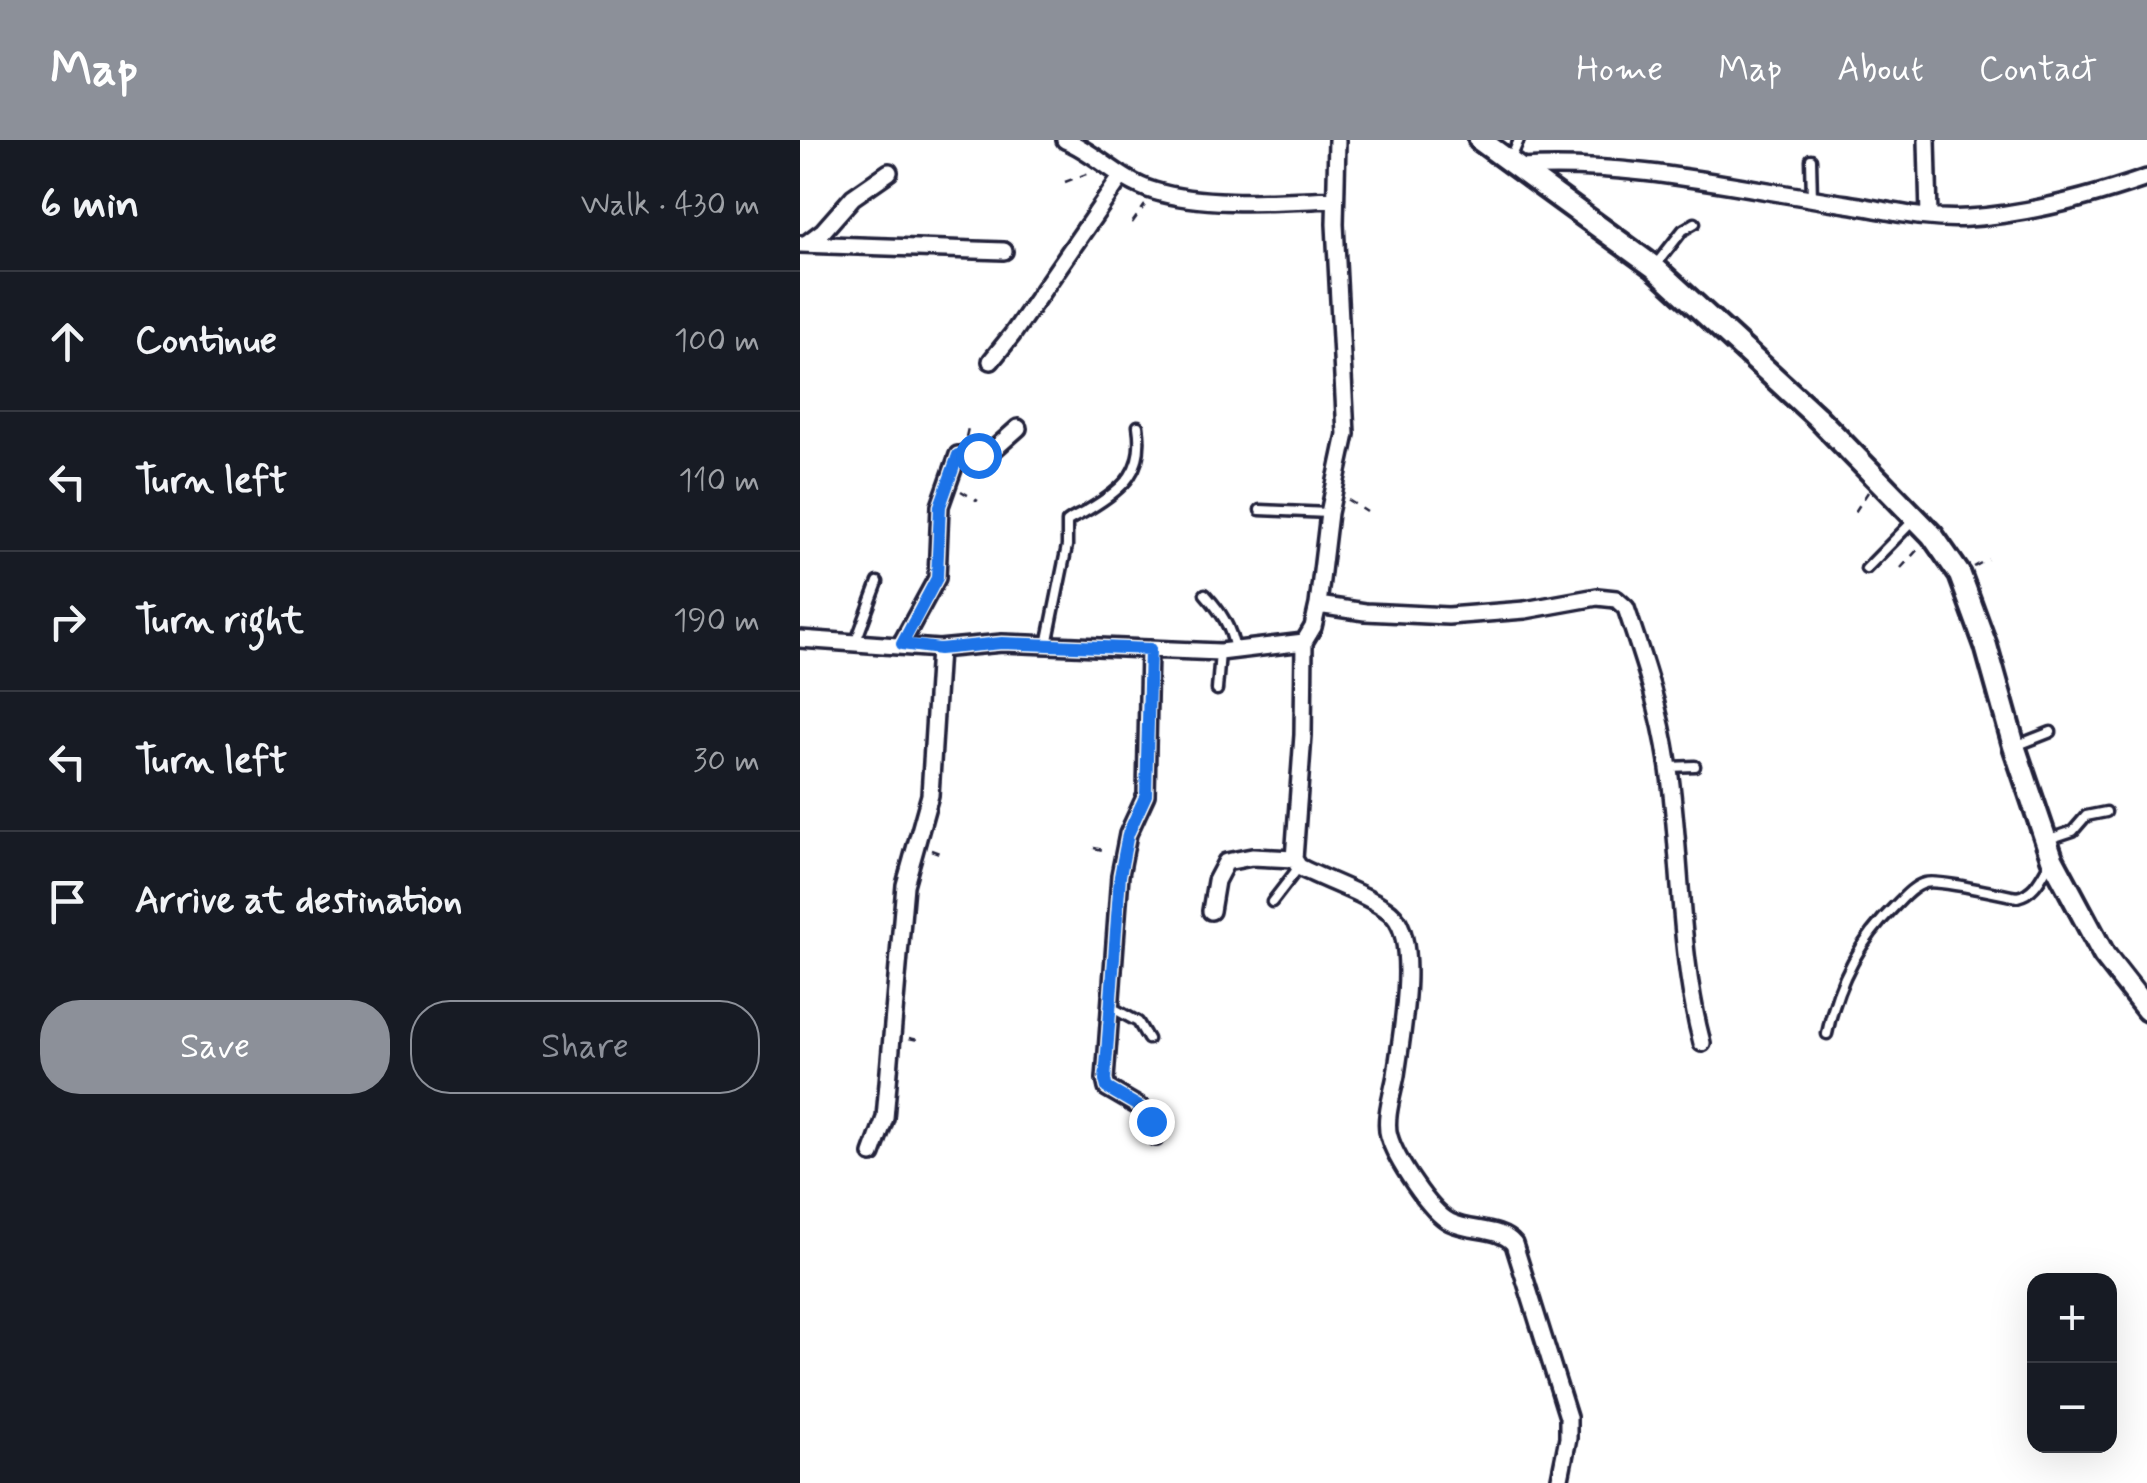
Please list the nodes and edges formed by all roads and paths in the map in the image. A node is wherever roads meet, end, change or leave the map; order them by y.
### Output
1 (1066, 140) edge
2 (1338, 140) edge
3 (1480, 140) edge
4 (1519, 140) edge
5 (1927, 140) edge
6 (1812, 159) dead end
7 (1515, 164) junction
8 (1104, 166) junction
9 (889, 172) dead end
10 (1121, 177) junction
11 (2147, 178) edge
12 (1065, 182) dead end
13 (1156, 192) junction
14 (1812, 199) junction
15 (1335, 200) junction
16 (1929, 217) junction
17 (1132, 223) dead end
18 (1695, 223) dead end
19 (804, 244) edge
20 (1004, 251) dead end
21 (1654, 267) junction
22 (991, 360) dead end
23 (1138, 426) dead end
24 (1018, 428) dead end
25 (1877, 478) junction
26 (1334, 491) junction
27 (1260, 510) dead end
28 (1367, 512) dead end
29 (1855, 512) dead end
30 (1329, 513) junction
31 (1916, 518) junction
32 (1932, 535) junction
33 (1900, 568) dead end
34 (1866, 569) dead end
35 (878, 582) dead end
36 (1205, 594) dead end
37 (1318, 605) junction
38 (800, 639) edge
39 (856, 641) junction
40 (1304, 642) junction
41 (902, 644) junction
42 (1047, 644) junction
43 (939, 649) junction
44 (1150, 649) junction
45 (1227, 651) junction
46 (1217, 690) dead end
47 (2050, 732) dead end
48 (2014, 746) junction
49 (1695, 766) dead end
50 (1669, 767) junction
51 (2106, 812) dead end
52 (2048, 849) junction
53 (1297, 863) junction
54 (1272, 902) dead end
55 (1211, 911) dead end
56 (1109, 1006) junction
57 (2147, 1010) edge
58 (1826, 1034) dead end
59 (1148, 1040) dead end
60 (1702, 1043) dead end
61 (1156, 1137) dead end
62 (872, 1154) dead end
63 (1559, 1483) edge

1 - 8 street
2 - 15 street
3 - 7 street
4 - 7 lane
5 - 16 street
6 - 14 lane
7 - 14 street
7 - 21 street
8 - 10 street
8 - 12 path
9 - 19 street
10 - 13 street
10 - 22 street
11 - 16 street
13 - 15 street
13 - 17 path
14 - 16 street
15 - 26 street
18 - 21 lane
19 - 20 street
21 - 25 street
23 - 42 lane
24 - 41 street
25 - 29 path
25 - 31 street
26 - 28 path
26 - 30 street
27 - 30 lane
30 - 37 street
31 - 32 street
31 - 34 lane
32 - 33 path
32 - 48 street
35 - 39 lane
36 - 45 lane
37 - 40 street
37 - 50 street
38 - 39 street
39 - 41 street
40 - 45 street
40 - 53 street
41 - 43 street
42 - 43 street
42 - 44 street
43 - 62 street
44 - 45 street
44 - 56 street
45 - 46 lane
47 - 48 lane
48 - 52 street
49 - 50 lane
50 - 60 street
51 - 52 lane
52 - 57 street
52 - 58 lane
53 - 54 lane
53 - 55 street
53 - 63 street
56 - 59 lane
56 - 61 street

